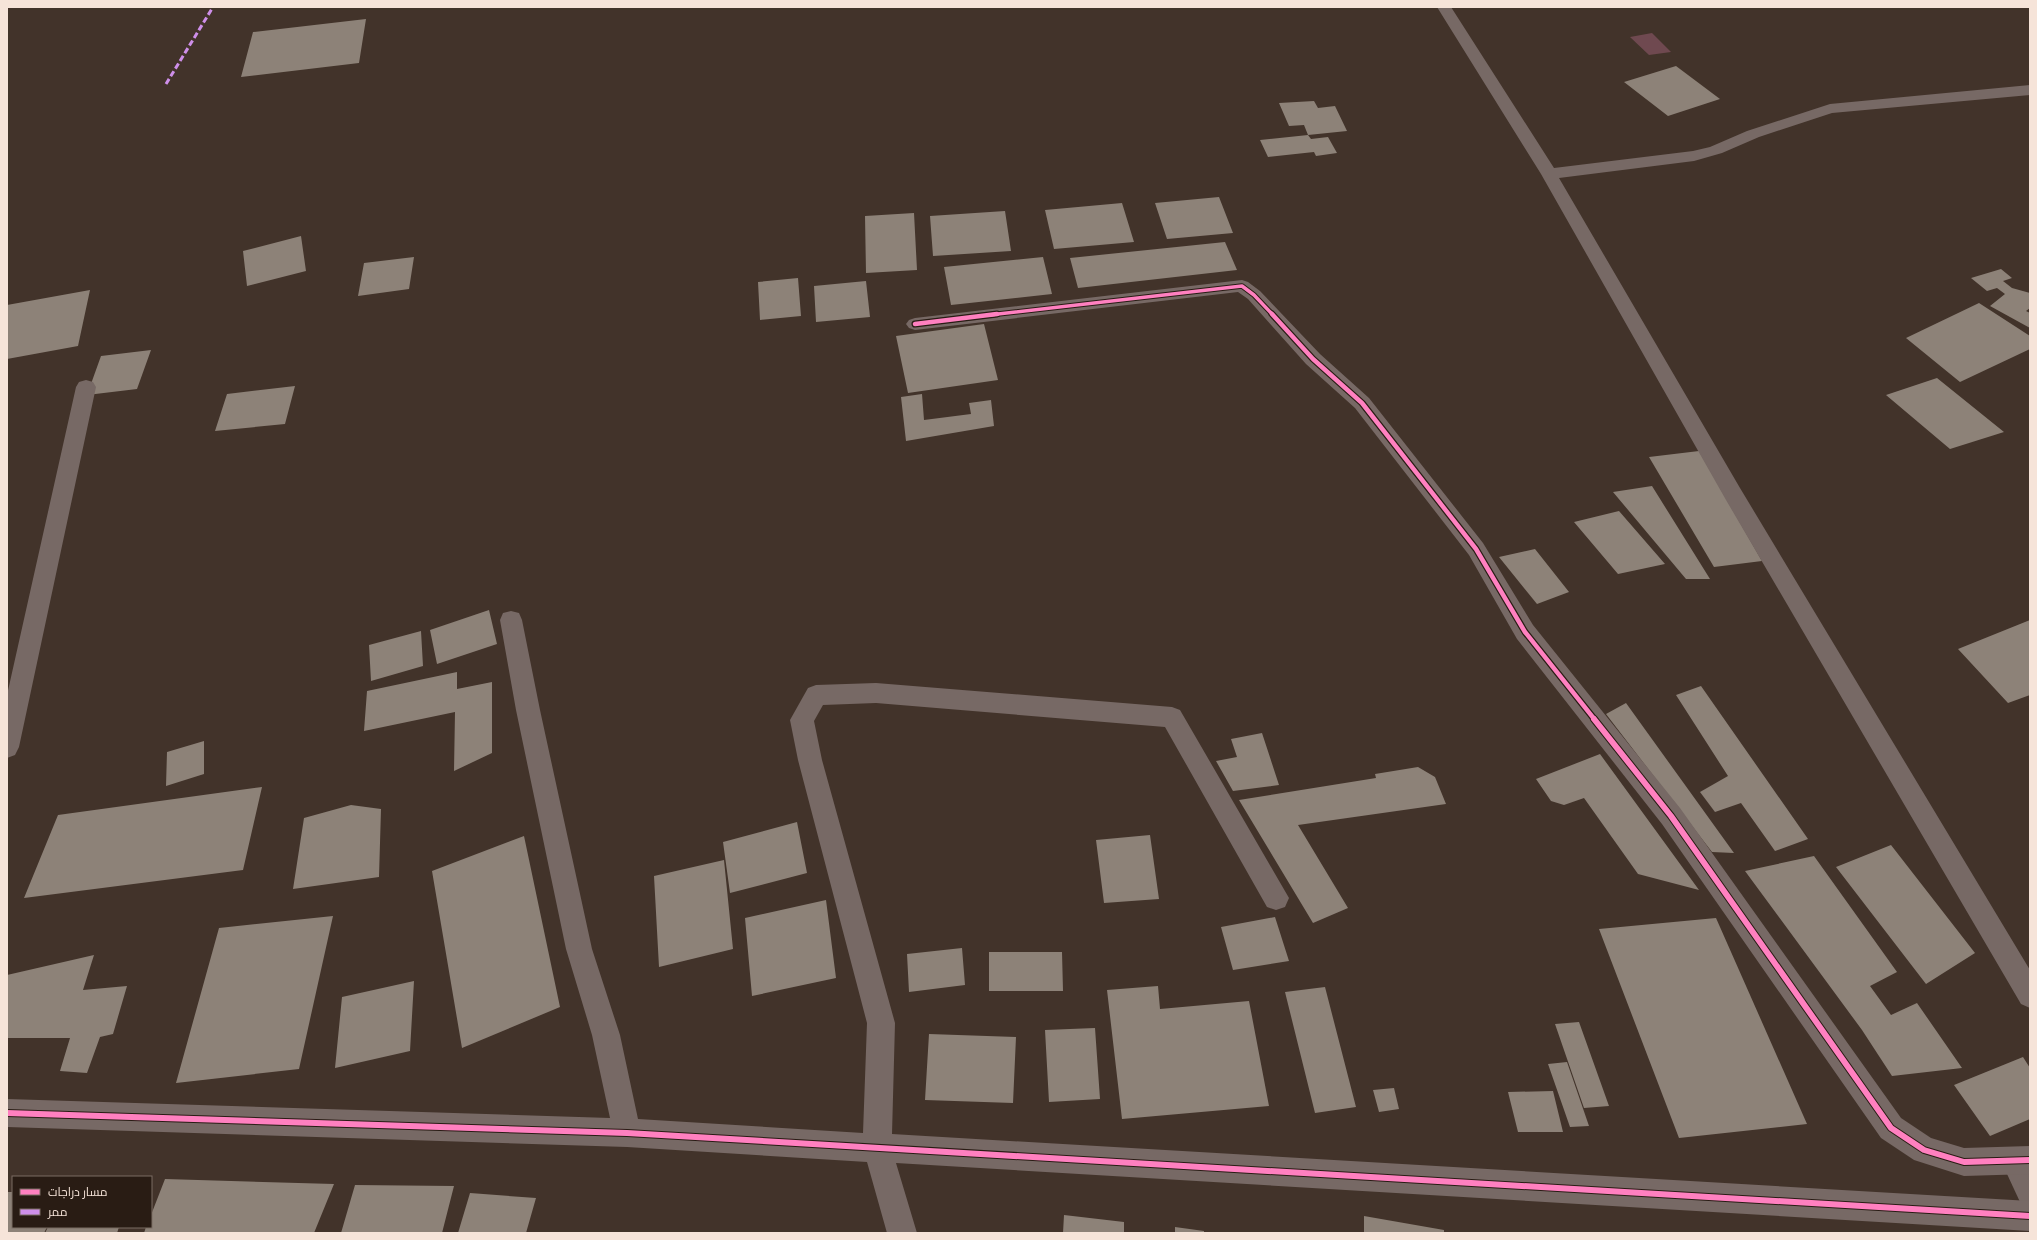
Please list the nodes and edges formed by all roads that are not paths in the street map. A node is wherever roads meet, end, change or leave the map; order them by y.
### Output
1 (1444, 7) edge
2 (2030, 90) edge
3 (1549, 174) junction
4 (915, 324) dead end
5 (86, 387) dead end
6 (511, 620) dead end
7 (7, 747) edge
8 (1276, 898) dead end
9 (2030, 995) edge
10 (7, 1113) edge
11 (627, 1133) junction
12 (877, 1148) junction
13 (2023, 1160) edge
14 (2030, 1192) edge
15 (2030, 1216) edge
16 (902, 1233) edge

1 - 3 street
2 - 3 street
3 - 9 street
4 - 13 street
5 - 7 street
6 - 11 street
8 - 12 street
10 - 11 street
11 - 12 street
12 - 15 street
12 - 16 street
13 - 14 street

